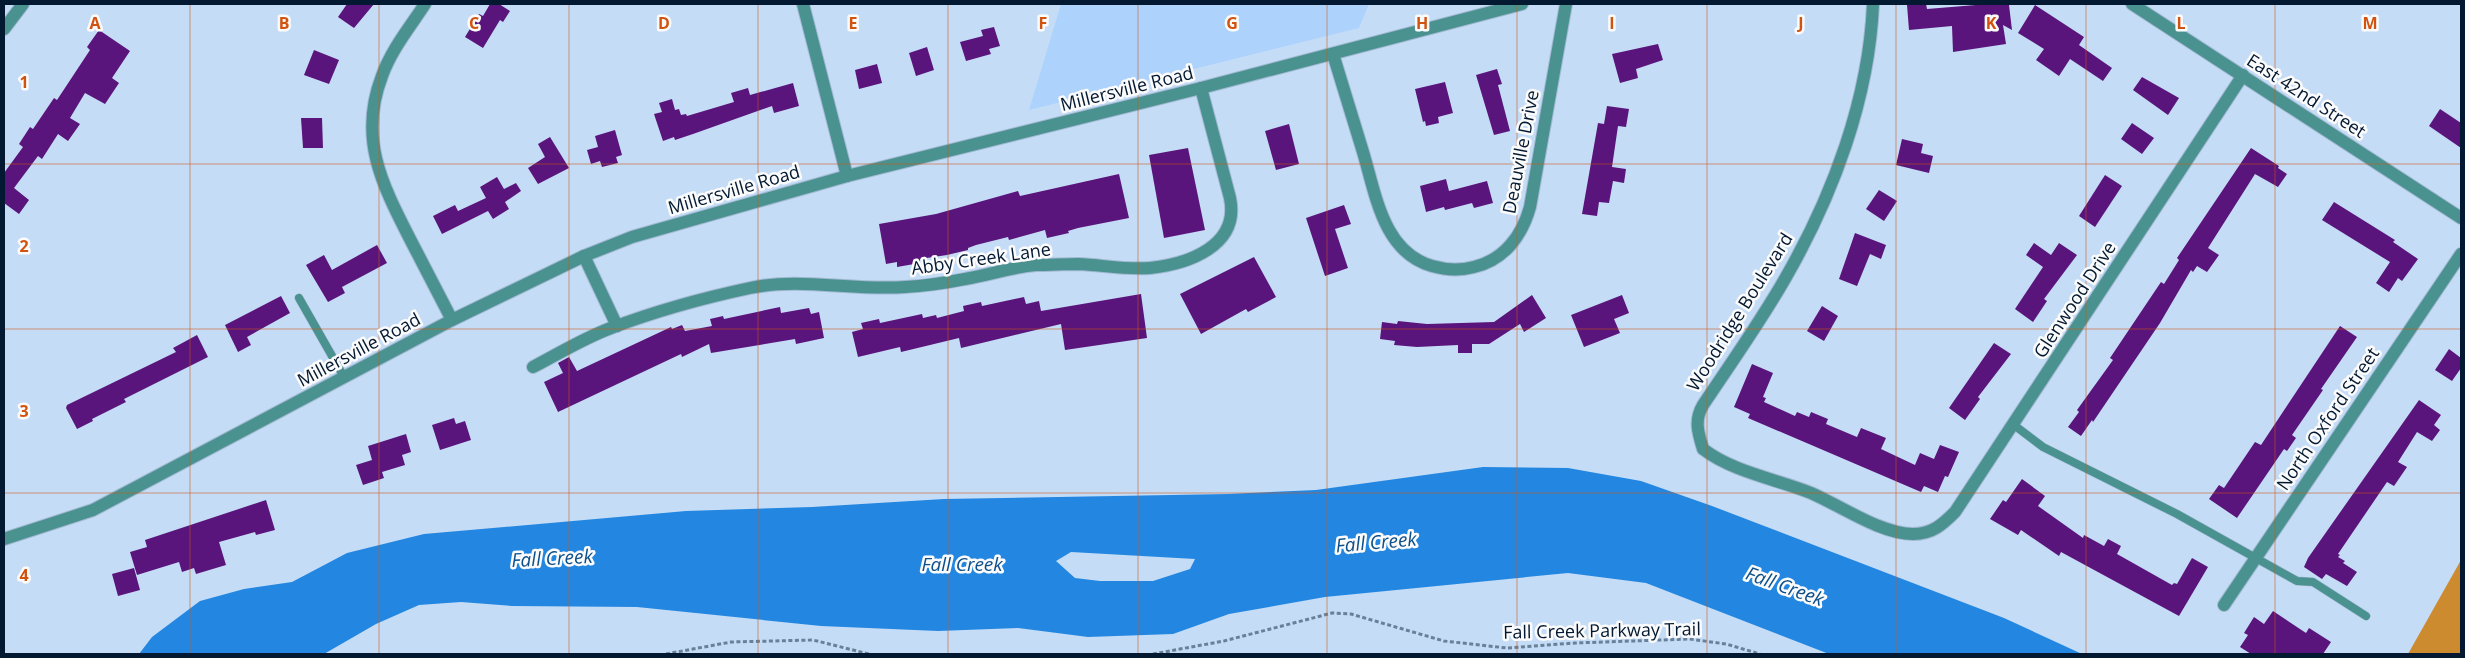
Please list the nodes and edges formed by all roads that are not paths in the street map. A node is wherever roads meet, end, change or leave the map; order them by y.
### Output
1 (23, 4) edge
2 (425, 4) edge
3 (802, 4) edge
4 (1522, 4) edge
5 (1566, 4) edge
6 (1873, 4) edge
7 (2132, 4) edge
8 (4, 30) edge
9 (1333, 54) junction
10 (2243, 75) junction
11 (1201, 88) junction
12 (847, 176) junction
13 (2461, 218) edge
14 (2461, 254) edge
15 (584, 256) junction
16 (299, 298) dead end
17 (452, 320) junction
18 (617, 326) junction
19 (533, 368) dead end
20 (344, 377) junction
21 (2014, 425) junction
22 (1926, 533) joint
23 (4, 539) edge
24 (2257, 557) junction
25 (2224, 605) dead end
26 (2366, 616) dead end

1 - 8 street
2 - 17 street
3 - 12 street
4 - 9 street, Millersville Road
5 - 9 street, Deauville Drive
6 - 22 street, Woodridge Boulevard
7 - 10 street, East 42nd Street
9 - 11 street, Millersville Road
10 - 13 street, East 42nd Street
10 - 21 street, Glenwood Drive
11 - 12 street, Millersville Road
11 - 18 street, Abby Creek Lane
12 - 15 street, Millersville Road
14 - 24 street, North Oxford Street
15 - 17 street, Millersville Road
15 - 18 street
16 - 20 lane
17 - 20 street, Millersville Road
18 - 19 street, Abby Creek Lane
20 - 23 street, Millersville Road
21 - 22 street, Glenwood Drive
21 - 24 lane
24 - 25 street, North Oxford Street
24 - 26 lane

